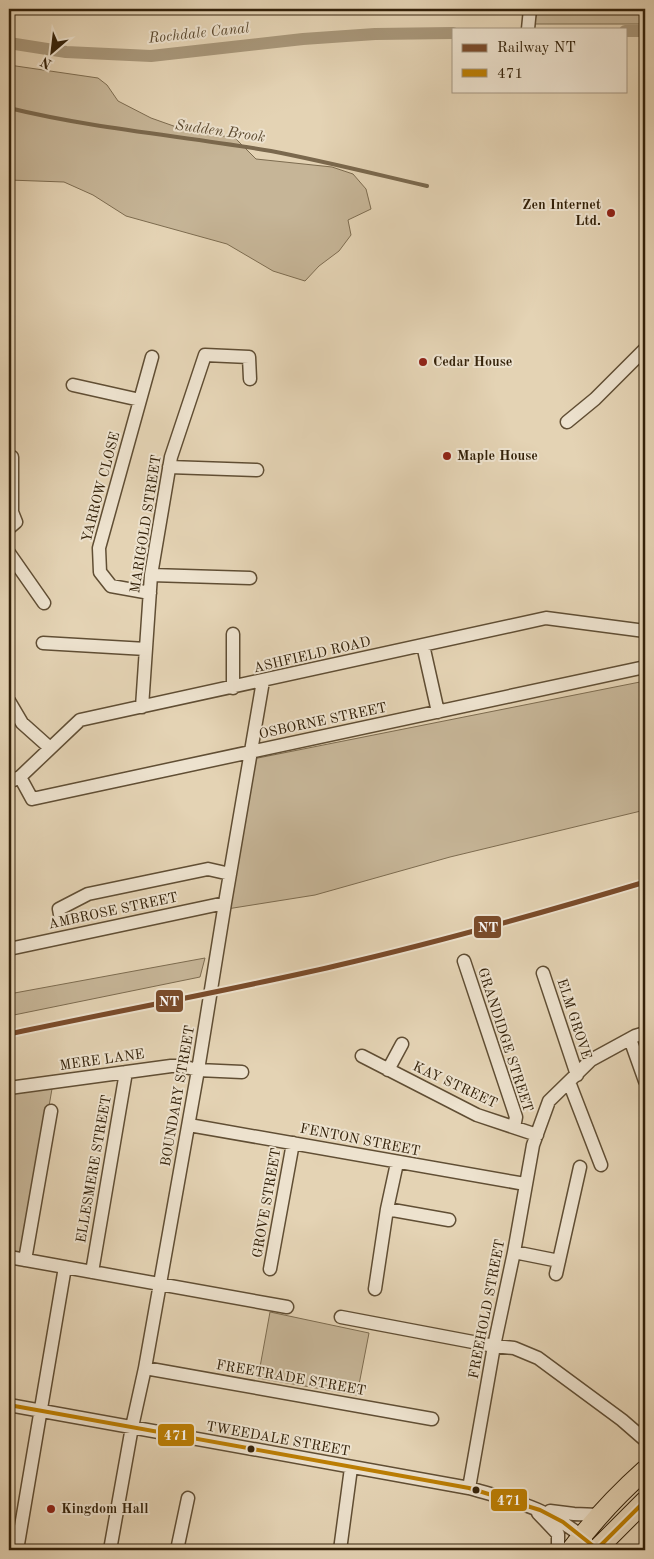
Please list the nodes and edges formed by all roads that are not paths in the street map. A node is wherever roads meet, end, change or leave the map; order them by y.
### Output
1 (530, 9) edge
2 (528, 28) edge
3 (645, 349) edge
4 (152, 357) dead end
5 (250, 379) dead end
6 (73, 385) dead end
7 (140, 400) junction
8 (567, 422) dead end
9 (12, 457) dead end
10 (169, 467) junction
11 (257, 470) dead end
12 (9, 528) edge
13 (9, 553) edge
14 (152, 575) junction
15 (250, 578) dead end
16 (150, 593) junction
17 (44, 603) dead end
18 (645, 631) edge
19 (233, 634) dead end
20 (44, 643) dead end
21 (423, 645) junction
22 (146, 648) junction
23 (645, 667) edge
24 (263, 681) junction
25 (233, 688) junction
26 (9, 701) edge
27 (142, 707) junction
28 (438, 712) junction
29 (50, 748) junction
30 (251, 752) junction
31 (15, 780) edge
32 (230, 874) junction
33 (225, 903) junction
34 (61, 920) dead end
35 (9, 949) edge
36 (464, 961) dead end
37 (543, 973) dead end
38 (645, 1034) edge
39 (630, 1039) junction
40 (402, 1044) dead end
41 (362, 1056) dead end
42 (198, 1070) junction
43 (388, 1070) junction
44 (126, 1072) junction
45 (242, 1072) dead end
46 (573, 1078) junction
47 (645, 1080) edge
48 (9, 1088) edge
49 (51, 1111) dead end
50 (189, 1125) junction
51 (514, 1127) junction
52 (537, 1135) junction
53 (293, 1143) junction
54 (397, 1163) junction
55 (602, 1165) dead end
56 (580, 1167) dead end
57 (525, 1184) junction
58 (387, 1209) junction
59 (449, 1220) dead end
60 (514, 1252) junction
61 (9, 1257) edge
62 (25, 1260) junction
63 (559, 1261) junction
64 (66, 1267) junction
65 (270, 1269) dead end
66 (92, 1272) junction
67 (556, 1274) dead end
68 (160, 1284) junction
69 (375, 1289) dead end
70 (287, 1307) dead end
71 (341, 1317) dead end
72 (494, 1346) junction
73 (146, 1368) junction
74 (9, 1405) edge
75 (40, 1411) junction
76 (432, 1419) dead end
77 (132, 1427) junction
78 (645, 1440) edge
79 (351, 1468) junction
80 (645, 1470) edge
81 (469, 1488) junction
82 (188, 1498) dead end
83 (645, 1501) edge
84 (534, 1508) junction
85 (599, 1515) junction
86 (576, 1543) edge
87 (17, 1550) edge
88 (110, 1550) edge
89 (177, 1550) edge
90 (340, 1550) edge
91 (558, 1550) edge
92 (596, 1550) edge

1 - 2 street
3 - 8 street
4 - 7 street, YARROW CLOSE
5 - 10 street, MARIGOLD STREET
6 - 7 street
7 - 16 street, YARROW CLOSE
9 - 12 street
10 - 11 street
10 - 14 street, MARIGOLD STREET
13 - 17 street
14 - 15 street
14 - 16 street, MARIGOLD STREET
16 - 22 street, MARIGOLD STREET
18 - 21 street, ASHFIELD ROAD
19 - 25 street
20 - 22 street
21 - 24 street, ASHFIELD ROAD
21 - 28 street
22 - 27 street, MARIGOLD STREET
23 - 28 street, OSBORNE STREET
24 - 25 street, ASHFIELD ROAD
24 - 30 street, BOUNDARY STREET
25 - 27 street, ASHFIELD ROAD
26 - 29 street
27 - 29 street, ASHFIELD ROAD
28 - 30 street, OSBORNE STREET
29 - 31 street, ASHFIELD ROAD
30 - 31 street, OSBORNE STREET
30 - 32 street, BOUNDARY STREET
32 - 33 street, BOUNDARY STREET
32 - 34 street
33 - 35 street, AMBROSE STREET
33 - 42 street, BOUNDARY STREET
36 - 51 street, GRANDIDGE STREET
37 - 46 street, ELM GROVE
38 - 39 street, FREEHOLD STREET
39 - 46 street, FREEHOLD STREET
39 - 47 street
40 - 43 street
41 - 43 street, KAY STREET
42 - 44 street, MERE LANE
42 - 45 street, MERE LANE
42 - 50 street, BOUNDARY STREET
43 - 51 street, KAY STREET
44 - 48 street, MERE LANE
44 - 66 street, ELLESMERE STREET
46 - 52 street, FREEHOLD STREET
46 - 55 street, ELM GROVE
49 - 62 street
50 - 53 street, FENTON STREET
50 - 68 street, BOUNDARY STREET
51 - 52 street, KAY STREET
52 - 57 street, FREEHOLD STREET
53 - 54 street, FENTON STREET
53 - 65 street, GROVE STREET
54 - 57 street, FENTON STREET
54 - 58 street
56 - 63 street
57 - 60 street, FREEHOLD STREET
58 - 59 street
58 - 69 street
60 - 63 street
60 - 72 street, FREEHOLD STREET
61 - 62 street
62 - 64 street
63 - 67 street
64 - 66 street
64 - 75 street
66 - 68 street
68 - 70 street
68 - 73 street, BOUNDARY STREET
71 - 72 street
72 - 78 street
72 - 81 street, FREEHOLD STREET
73 - 76 street, FREETRADE STREET
73 - 77 street, BOUNDARY STREET
74 - 75 street, TWEEDALE STREET
75 - 77 street, TWEEDALE STREET
75 - 87 street
77 - 79 street, TWEEDALE STREET
77 - 88 street, BOUNDARY STREET
79 - 81 street, TWEEDALE STREET
79 - 90 street
80 - 85 highway
81 - 84 street, TWEEDALE STREET
82 - 89 street
83 - 92 highway
84 - 85 street, TWEEDALE STREET
84 - 86 street, TWEEDALE STREET
84 - 91 street
85 - 86 highway
86 - 92 street, TWEEDALE STREET

